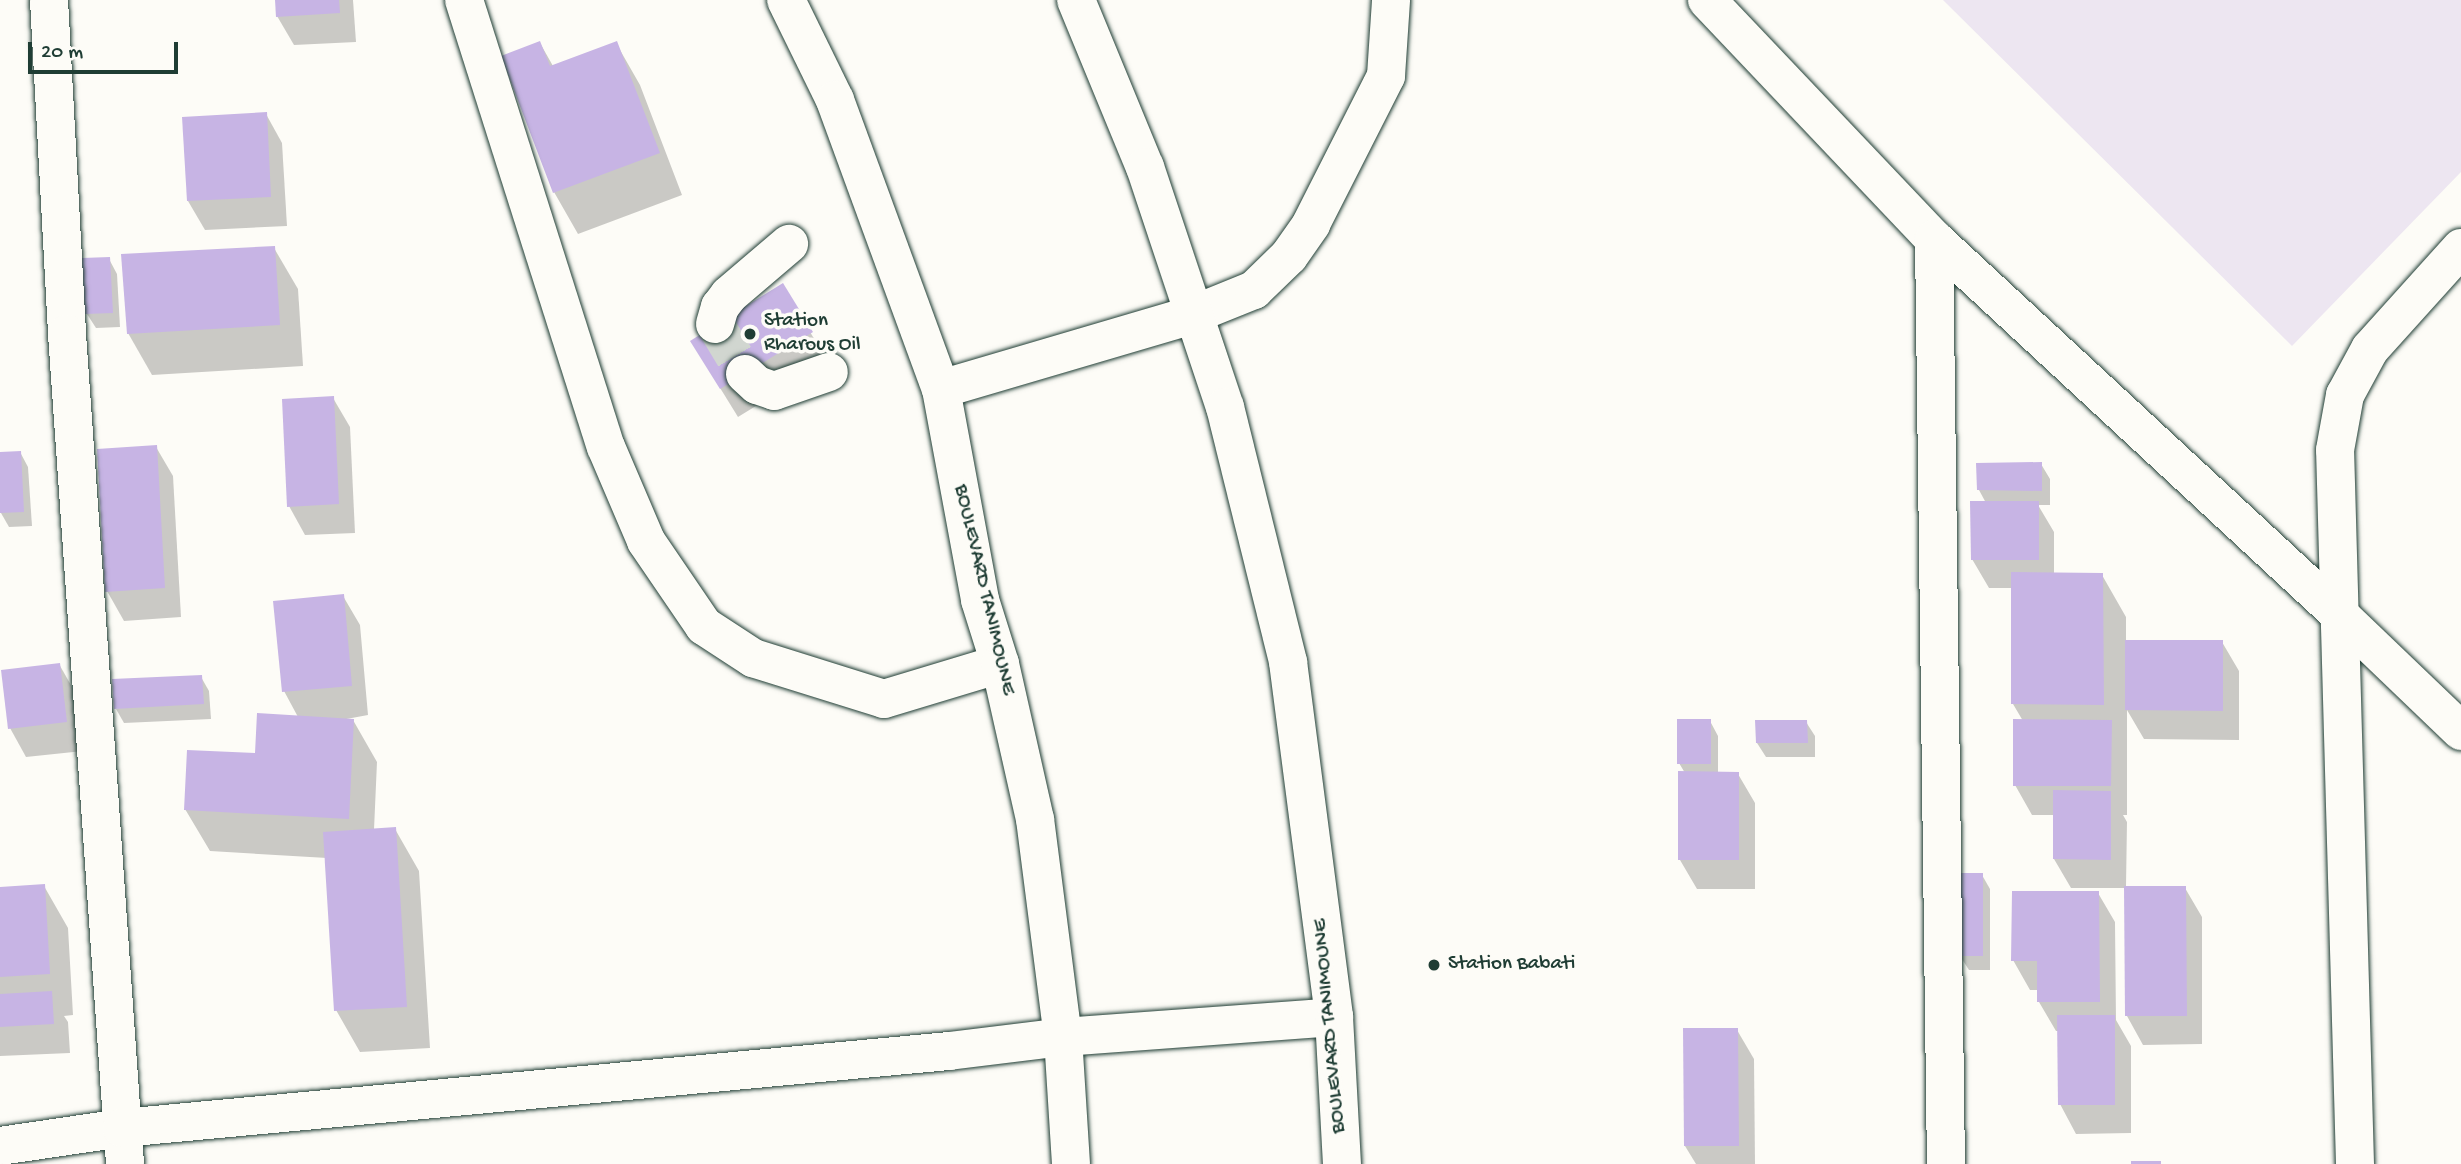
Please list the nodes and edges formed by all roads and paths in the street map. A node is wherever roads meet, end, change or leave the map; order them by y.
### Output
1 (49, 0) edge
2 (464, 0) edge
3 (786, 0) edge
4 (1076, 0) edge
5 (1391, 0) edge
6 (1707, 0) edge
7 (1934, 239) junction
8 (789, 244) dead end
9 (2461, 248) edge
10 (1192, 314) junction
11 (715, 324) dead end
12 (829, 372) dead end
13 (745, 374) tunnel mouth
14 (941, 389) junction
15 (2339, 614) junction
16 (1000, 664) junction
17 (2461, 731) edge
18 (1335, 1017) junction
19 (1063, 1037) junction
20 (0, 1146) edge
21 (123, 1146) edge
22 (1071, 1164) edge
23 (1342, 1164) edge
24 (1946, 1164) edge
25 (2355, 1164) edge

1 - 21 street
2 - 16 street
3 - 14 street, BOULEVARD TANIMOUNE
4 - 10 street, BOULEVARD TANIMOUNE
5 - 10 street
6 - 7 street
7 - 15 street
7 - 24 street
8 - 11 street
9 - 15 street
10 - 14 street
10 - 18 street, BOULEVARD TANIMOUNE
12 - 13 street
14 - 16 street, BOULEVARD TANIMOUNE
15 - 17 street
15 - 25 street
16 - 19 street, BOULEVARD TANIMOUNE
18 - 19 street
18 - 23 street, BOULEVARD TANIMOUNE
19 - 21 street
19 - 22 street, BOULEVARD TANIMOUNE
20 - 21 street

